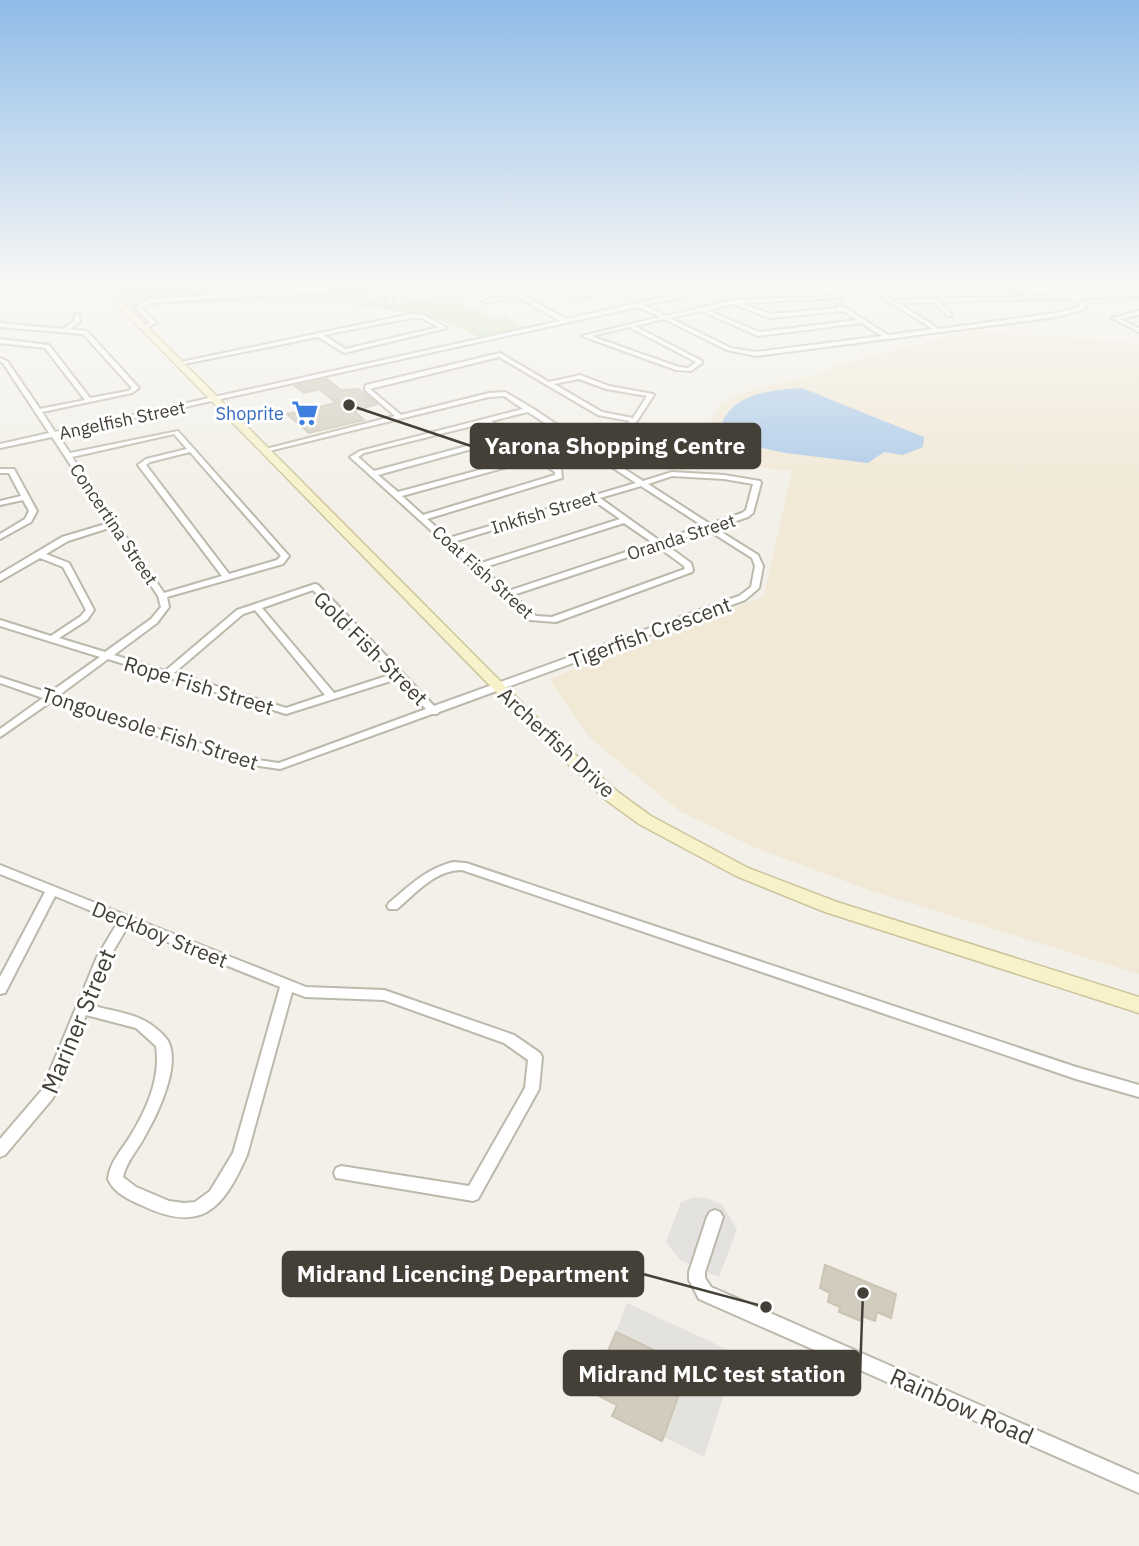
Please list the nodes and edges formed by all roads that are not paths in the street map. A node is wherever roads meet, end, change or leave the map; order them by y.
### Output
1 (55, 356) edge
2 (108, 356) edge
3 (172, 356) edge
4 (212, 356) edge
5 (408, 356) edge
6 (502, 356) edge
7 (503, 356) edge
8 (642, 356) edge
9 (685, 356) edge
10 (0, 360) edge
11 (179, 363) junction
12 (457, 364) junction
13 (426, 371) junction
14 (466, 371) dead end
15 (435, 377) dead end
16 (396, 379) junction
17 (551, 383) junction
18 (403, 385) dead end
19 (488, 386) dead end
20 (455, 393) dead end
21 (500, 393) junction
22 (216, 399) junction
23 (89, 401) junction
24 (425, 401) dead end
25 (466, 401) junction
26 (435, 408) junction
27 (530, 409) junction
28 (40, 411) junction
29 (400, 417) junction
30 (485, 420) junction
31 (635, 420) junction
32 (55, 434) junction
33 (509, 437) junction
34 (581, 443) junction
35 (0, 446) edge
36 (192, 450) junction
37 (265, 450) junction
38 (626, 451) dead end
39 (68, 456) junction
40 (536, 457) junction
41 (603, 458) junction
42 (0, 471) edge
43 (372, 474) junction
44 (724, 477) junction
45 (640, 483) junction
46 (722, 488) dead end
47 (397, 495) junction
48 (24, 497) junction
49 (594, 497) junction
50 (0, 503) edge
51 (422, 518) junction
52 (625, 520) junction
53 (115, 524) junction
54 (709, 527) junction
55 (0, 537) edge
56 (449, 541) junction
57 (659, 544) junction
58 (38, 554) junction
59 (477, 567) junction
60 (228, 577) junction
61 (0, 578) edge
62 (508, 594) junction
63 (162, 596) junction
64 (256, 606) junction
65 (0, 623) edge
66 (52, 639) junction
67 (106, 657) junction
68 (166, 675) junction
69 (399, 675) junction
70 (0, 680) edge
71 (11, 683) junction
72 (499, 688) junction
73 (0, 690) edge
74 (52, 697) junction
75 (332, 697) junction
76 (434, 712) junction
77 (0, 734) edge
78 (0, 869) edge
79 (52, 890) junction
80 (393, 906) dead end
81 (125, 920) junction
82 (287, 985) junction
83 (0, 989) edge
84 (1139, 1005) edge
85 (83, 1009) junction
86 (1139, 1091) edge
87 (0, 1150) edge
88 (341, 1173) dead end
89 (715, 1217) dead end
90 (1139, 1485) edge

1 - 23 street
2 - 23 street
3 - 11 street, Archerfish Drive
4 - 11 street
5 - 22 street, Angelfish Street
6 - 12 street
7 - 17 street
8 - 9 street
10 - 28 street, Concertina Street
11 - 22 street, Archerfish Drive
12 - 13 street
12 - 14 street
13 - 15 street
13 - 16 street
16 - 18 street
16 - 29 street
17 - 31 street
17 - 31 street
19 - 21 street, Tigerfish Crescent
20 - 25 street
21 - 25 street
21 - 27 street, Tigerfish Crescent
22 - 32 street, Angelfish Street
22 - 37 street, Archerfish Drive
23 - 28 street
24 - 26 street
25 - 26 street
26 - 29 street
27 - 30 street, Coat Fish Street
27 - 34 street, Tigerfish Crescent
28 - 32 street, Concertina Street
29 - 37 street
30 - 33 street
30 - 43 street, Coat Fish Street
31 - 34 street
32 - 35 street, Angelfish Street
32 - 39 street, Concertina Street
33 - 40 street
33 - 43 street
34 - 40 street
34 - 41 street, Tigerfish Crescent
36 - 39 street
36 - 60 street
36 - 60 street
37 - 72 street, Archerfish Drive
38 - 41 street
39 - 53 street, Concertina Street
40 - 47 street
40 - 51 street
41 - 45 street, Tigerfish Crescent
42 - 48 street
43 - 47 street, Coat Fish Street
44 - 45 street, Oranda Street
44 - 46 street
44 - 54 street, Oranda Street
45 - 49 street, Inkfish Street
45 - 54 street, Tigerfish Crescent
47 - 51 street, Coat Fish Street
48 - 50 street
48 - 55 street
49 - 52 street, Coat Fish Street
49 - 56 street, Inkfish Street
51 - 56 street, Coat Fish Street
52 - 57 street, Coat Fish Street
52 - 59 street
53 - 58 street
53 - 63 street, Concertina Street
54 - 57 street, Oranda Street
54 - 72 street, Tigerfish Crescent
56 - 59 street, Coat Fish Street
57 - 62 street, Oranda Street
57 - 62 street, Coat Fish Street
58 - 61 street
58 - 66 street
59 - 62 street, Coat Fish Street
60 - 63 street
63 - 67 street, Concertina Street
64 - 68 street, Gold Fish Street
64 - 69 street, Gold Fish Street
64 - 75 street
65 - 66 street, Rope Fish Street
66 - 67 street, Rope Fish Street
67 - 68 street, Rope Fish Street
67 - 74 street, Concertina Street
68 - 75 street, Rope Fish Street
69 - 75 street, Rope Fish Street
69 - 76 street, Gold Fish Street
70 - 71 street, Tongouesole Fish Street
71 - 73 street
71 - 74 street, Tongouesole Fish Street
72 - 76 street, Tongouesole Fish Street
72 - 84 street, Archerfish Drive
74 - 76 street, Tongouesole Fish Street
74 - 77 street, Concertina Street
78 - 79 street, Deckboy Street
79 - 81 street, Deckboy Street
79 - 83 street
80 - 86 street
81 - 82 street, Deckboy Street
81 - 85 street, Mariner Street
82 - 85 street
82 - 88 street, Deckboy Street
85 - 87 street, Mariner Street
89 - 90 street, Rainbow Road

